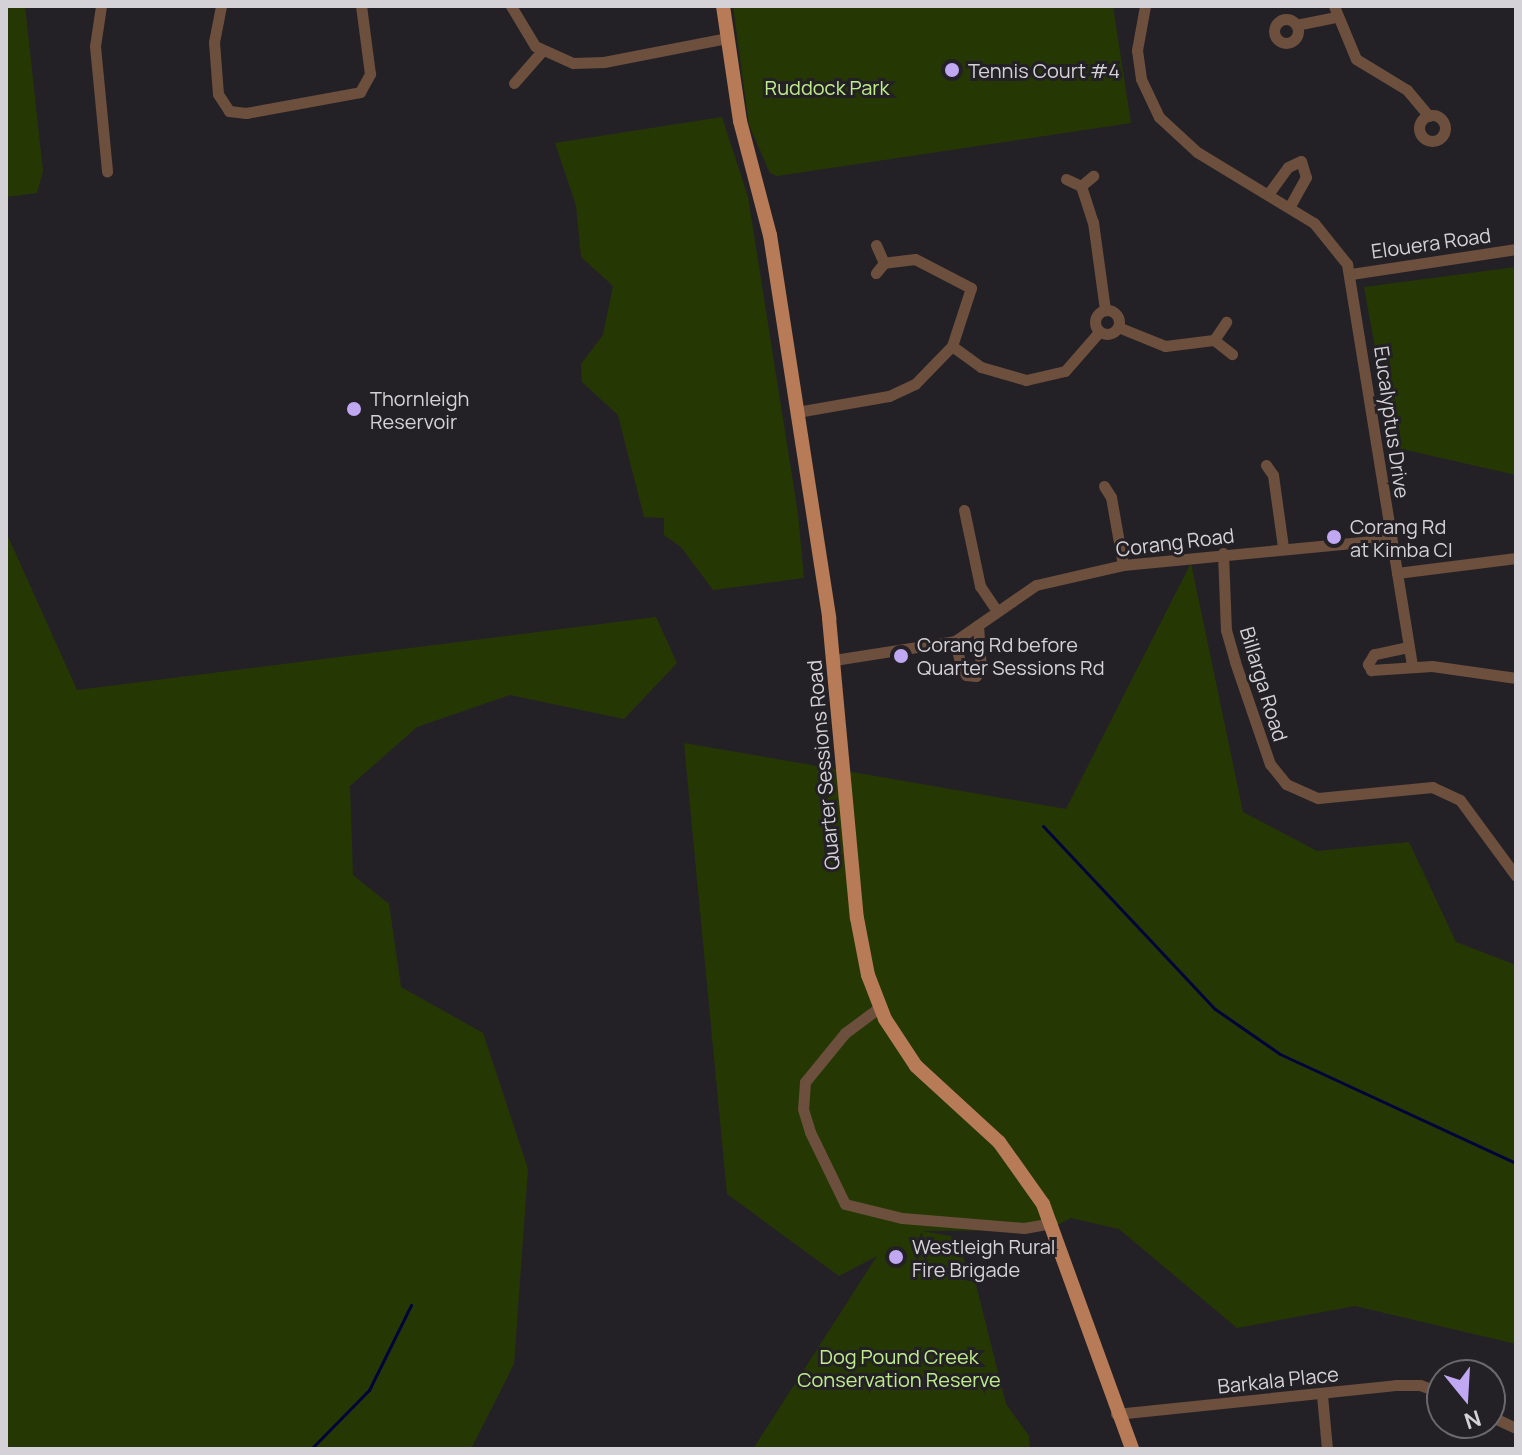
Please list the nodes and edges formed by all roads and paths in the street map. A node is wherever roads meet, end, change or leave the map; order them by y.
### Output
1 (101, 6) edge
2 (221, 6) edge
3 (361, 6) edge
4 (511, 6) edge
5 (723, 6) edge
6 (1141, 7) edge
7 (1335, 11) edge
8 (1296, 25) dead end
9 (728, 38) junction
10 (542, 51) junction
11 (514, 83) dead end
12 (1429, 116) dead end
13 (107, 171) dead end
14 (1093, 176) dead end
15 (1066, 179) dead end
16 (1081, 186) junction
17 (1269, 193) junction
18 (1290, 206) junction
19 (876, 245) dead end
20 (1516, 249) edge
21 (884, 263) junction
22 (876, 273) dead end
23 (1351, 274) junction
24 (1105, 310) junction
25 (1226, 322) dead end
26 (1118, 327) junction
27 (1099, 332) junction
28 (1214, 340) junction
29 (952, 346) junction
30 (1232, 354) dead end
31 (797, 412) junction
32 (1266, 465) dead end
33 (1104, 486) dead end
34 (964, 510) dead end
35 (1391, 539) junction
36 (1283, 547) junction
37 (1223, 553) junction
38 (1516, 558) edge
39 (1123, 565) junction
40 (1397, 573) junction
41 (996, 610) junction
42 (978, 625) junction
43 (955, 641) junction
44 (1408, 647) junction
45 (834, 660) junction
46 (1412, 667) junction
47 (1516, 678) edge
48 (1516, 876) edge
49 (880, 1007) junction
50 (891, 1199) dead end
51 (891, 1213) junction
52 (1052, 1223) junction
53 (1426, 1390) edge
54 (1322, 1395) junction
55 (1116, 1414) junction
56 (1132, 1449) edge
57 (1327, 1449) edge

1 - 13 street
2 - 3 street
4 - 10 street
5 - 9 main road, Quarter Sessions Road
6 - 17 street, Eucalyptus Drive
7 - 8 street
7 - 12 street
9 - 10 street
9 - 31 main road, Quarter Sessions Road
10 - 11 street
14 - 16 street
15 - 16 street
16 - 24 street
17 - 18 street, Eucalyptus Drive
17 - 18 street
18 - 23 street, Eucalyptus Drive
19 - 21 street
20 - 23 street, Elouera Road
21 - 22 street
21 - 29 street
23 - 35 street, Eucalyptus Drive
24 - 26 street
24 - 27 street
25 - 28 street
26 - 27 street
26 - 28 street
27 - 29 street
28 - 30 street
29 - 31 street
31 - 45 main road, Quarter Sessions Road
32 - 36 street
33 - 39 street
34 - 41 street
35 - 36 street, Corang Road
35 - 40 street, Eucalyptus Drive
36 - 37 street, Corang Road
37 - 39 street, Corang Road
37 - 48 street, Billarga Road
38 - 40 street
39 - 41 street, Corang Road
40 - 44 street, Eucalyptus Drive
41 - 42 street, Corang Road
42 - 43 street, Corang Road
42 - 43 street
43 - 45 street, Corang Road
44 - 46 street, Eucalyptus Drive
44 - 46 street
45 - 49 main road, Quarter Sessions Road
46 - 47 street
49 - 51 street
49 - 52 main road, Quarter Sessions Road
50 - 51 street
51 - 52 street
52 - 55 main road, Quarter Sessions Road
53 - 54 street, Barkala Place
54 - 55 street, Barkala Place
54 - 57 street
55 - 56 main road, Quarter Sessions Road

